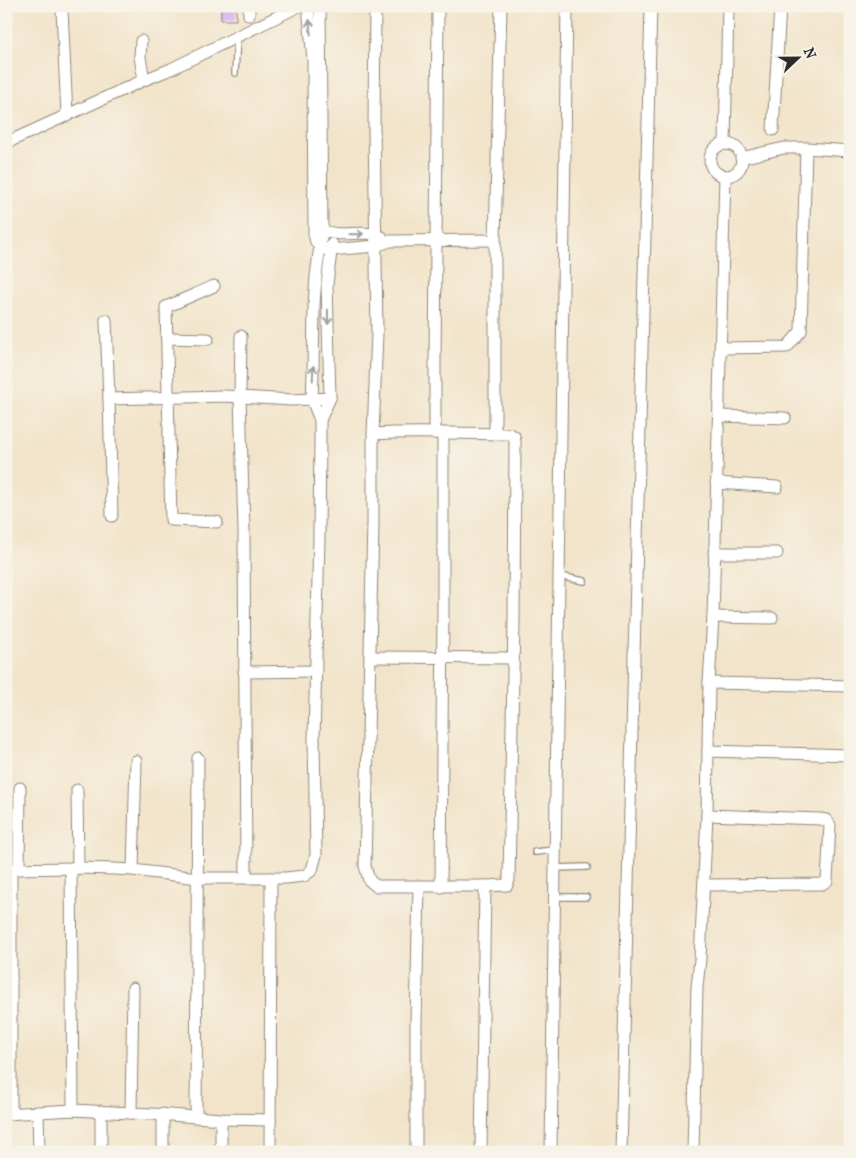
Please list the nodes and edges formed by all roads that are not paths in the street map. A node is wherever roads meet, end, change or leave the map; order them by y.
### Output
1 (299, 6) edge
2 (308, 6) edge
3 (320, 6) edge
4 (375, 6) edge
5 (438, 6) edge
6 (501, 6) edge
7 (567, 6) edge
8 (651, 6) edge
9 (728, 6) edge
10 (780, 6) edge
11 (62, 9) dead end
12 (238, 36) junction
13 (141, 41) dead end
14 (235, 72) dead end
15 (144, 80) junction
16 (67, 116) junction
17 (773, 130) dead end
18 (6, 143) edge
19 (725, 144) junction
20 (806, 148) junction
21 (850, 151) edge
22 (741, 158) junction
23 (725, 176) junction
24 (328, 232) junction
25 (375, 233) junction
26 (436, 240) junction
27 (495, 240) junction
28 (390, 241) junction
29 (376, 246) junction
30 (325, 249) junction
31 (327, 284) junction
32 (214, 286) dead end
33 (315, 286) junction
34 (106, 320) dead end
35 (241, 336) dead end
36 (167, 338) junction
37 (208, 339) dead end
38 (721, 348) junction
39 (240, 397) junction
40 (168, 398) junction
41 (330, 398) junction
42 (110, 399) junction
43 (312, 400) junction
44 (719, 416) junction
45 (785, 418) dead end
46 (320, 420) junction
47 (439, 433) junction
48 (373, 434) junction
49 (495, 434) junction
50 (716, 483) junction
51 (777, 487) dead end
52 (112, 516) dead end
53 (217, 522) dead end
54 (714, 553) junction
55 (778, 554) dead end
56 (559, 576) junction
57 (584, 581) dead end
58 (713, 617) junction
59 (772, 618) dead end
60 (371, 657) junction
61 (442, 657) junction
62 (513, 658) junction
63 (316, 671) junction
64 (244, 672) junction
65 (709, 683) junction
66 (850, 686) edge
67 (708, 751) junction
68 (850, 755) edge
69 (198, 758) dead end
70 (136, 761) dead end
71 (20, 788) dead end
72 (76, 790) dead end
73 (707, 815) junction
74 (555, 850) junction
75 (535, 852) dead end
76 (587, 867) dead end
77 (74, 868) junction
78 (555, 868) junction
79 (12, 869) edge
80 (133, 870) junction
81 (198, 878) junction
82 (246, 878) junction
83 (271, 878) junction
84 (704, 884) junction
85 (419, 886) junction
86 (440, 886) junction
87 (484, 886) junction
88 (555, 896) junction
89 (586, 897) dead end
90 (132, 988) dead end
91 (73, 1110) junction
92 (38, 1112) junction
93 (101, 1112) junction
94 (131, 1113) junction
95 (8, 1114) edge
96 (163, 1114) junction
97 (196, 1117) junction
98 (221, 1119) junction
99 (270, 1120) junction
100 (39, 1152) edge
101 (101, 1152) edge
102 (163, 1152) edge
103 (221, 1152) edge
104 (270, 1152) edge
105 (416, 1152) edge
106 (481, 1152) edge
107 (551, 1152) edge
108 (621, 1152) edge
109 (693, 1152) edge

1 - 12 street
30 -> 2 street
3 - 24 street
4 - 25 street
5 - 26 street
6 - 27 street
7 - 56 street
8 - 108 street
9 - 19 street
10 - 17 street
11 - 16 street
12 - 14 lane
12 - 15 street
13 - 15 street
15 - 16 street
16 - 18 street
19 - 22 street
19 - 23 street
20 - 21 street
20 - 22 street
20 - 38 street
22 - 23 street
23 - 38 street
24 -> 25 street
24 - 30 street
25 - 28 street
25 - 29 street
26 - 27 street
26 - 28 street
26 - 47 street
27 - 49 street
28 - 29 street
29 - 30 street
29 - 48 street
30 - 31 street
30 - 33 street
31 - 33 street
31 -> 41 street
32 - 36 street
43 -> 33 street
34 - 42 street
35 - 39 street
36 - 37 street
36 - 40 street
38 - 44 street
39 - 40 street
39 - 43 street
39 - 64 street
40 - 42 street
40 - 53 street
41 - 43 street
41 - 46 street
42 - 52 street
43 - 46 street
44 - 45 street
44 - 50 street
46 - 63 street
47 - 48 street
47 - 49 street
47 - 61 street
48 - 60 street
49 - 62 street
50 - 51 street
50 - 54 street
54 - 55 street
54 - 58 street
56 - 57 lane
56 - 74 street
58 - 59 street
58 - 65 street
60 - 61 street
60 - 85 street
61 - 62 street
61 - 86 street
62 - 87 street
63 - 64 street
63 - 83 street
64 - 82 street
65 - 66 street
65 - 67 street
67 - 68 street
67 - 73 street
69 - 81 street
70 - 80 street
71 - 79 street
72 - 77 street
73 - 84 street
73 - 84 street
74 - 75 lane
74 - 78 street
76 - 78 lane
77 - 79 street
77 - 80 street
77 - 91 street
78 - 88 street
79 - 95 street
80 - 81 street
81 - 82 street
81 - 97 street
82 - 83 street
83 - 99 street
84 - 109 street
85 - 86 street
85 - 105 street
86 - 87 street
87 - 106 street
88 - 89 lane
88 - 107 street
90 - 94 street
91 - 92 street
91 - 93 street
92 - 95 street
92 - 100 street
93 - 94 street
93 - 101 street
94 - 96 street
96 - 97 street
96 - 102 street
97 - 98 street
98 - 99 street
98 - 103 street
99 - 104 street

